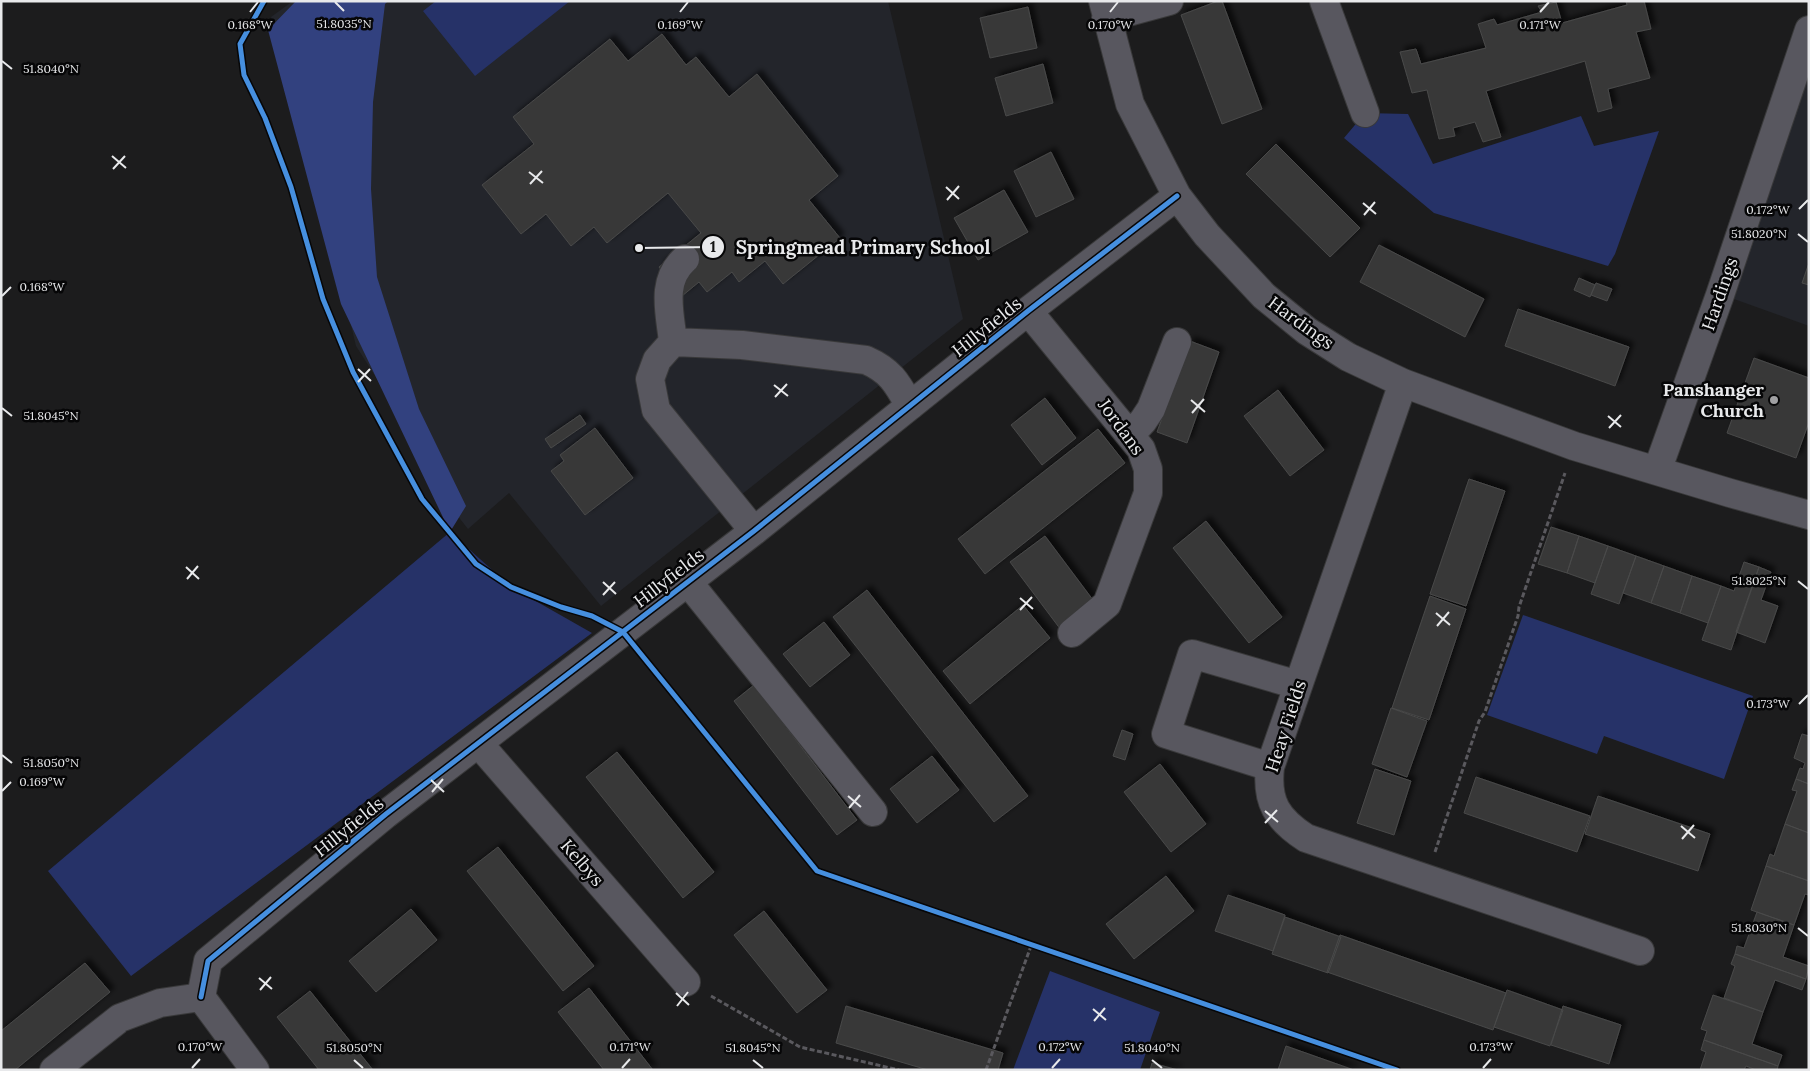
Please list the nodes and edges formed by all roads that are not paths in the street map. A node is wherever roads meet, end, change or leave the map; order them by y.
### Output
1 (1169, 1) edge
2 (1324, 1) edge
3 (1104, 10) edge
4 (1809, 30) edge
5 (1365, 113) dead end
6 (1177, 196) junction
7 (685, 258) dead end
8 (1028, 311) junction
9 (673, 342) junction
10 (1176, 342) dead end
11 (1403, 383) junction
12 (910, 406) junction
13 (1130, 435) junction
14 (1657, 471) junction
15 (1809, 515) edge
16 (754, 531) junction
17 (688, 582) junction
18 (1072, 633) dead end
19 (1298, 685) junction
20 (479, 744) junction
21 (1270, 767) junction
22 (873, 812) dead end
23 (1640, 951) dead end
24 (686, 982) road end
25 (201, 997) junction
26 (54, 1070) edge
27 (256, 1070) edge

1 - 3 street
2 - 5 street
3 - 6 street, Hardings
4 - 14 street, Hardings
6 - 8 street, Hillyfields
6 - 11 street, Hardings
7 - 9 street
8 - 12 street, Hillyfields
8 - 13 street, Jordans
9 - 12 street
9 - 16 street
10 - 13 street
11 - 14 street, Hardings
11 - 19 street, Heay Fields
12 - 16 street, Hillyfields
13 - 18 street, Jordans
14 - 15 street, Hardings
16 - 17 street, Hillyfields
17 - 20 street, Hillyfields
17 - 22 street
19 - 21 street, Heay Fields
19 - 21 street
20 - 24 street, Kelbys
20 - 25 street, Hillyfields
21 - 23 street, Heay Fields
25 - 26 street
25 - 27 street

